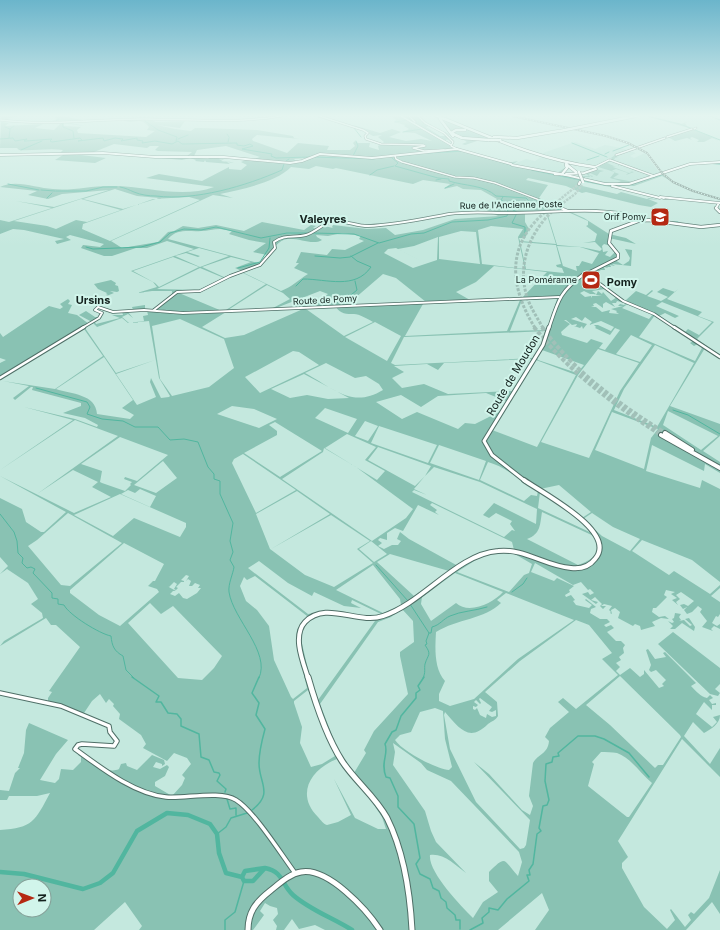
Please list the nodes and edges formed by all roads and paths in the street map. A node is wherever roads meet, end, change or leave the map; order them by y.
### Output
1 (255, 159) edge
2 (305, 159) edge
3 (397, 159) edge
4 (493, 159) edge
5 (609, 159) edge
6 (613, 159) edge
7 (557, 160) junction
8 (720, 162) edge
9 (595, 167) junction
10 (578, 173) junction
11 (556, 174) joint
12 (566, 174) junction
13 (654, 176) junction
14 (581, 183) dead end
15 (607, 184) junction
16 (718, 204) edge
17 (568, 211) junction
18 (720, 212) edge
19 (646, 219) junction
20 (720, 225) edge
21 (587, 275) junction
22 (559, 298) junction
23 (153, 311) junction
24 (720, 357) edge
25 (0, 378) edge
26 (663, 434) tunnel mouth
27 (720, 467) edge
28 (0, 693) edge
29 (295, 873) junction
30 (248, 930) edge
31 (380, 930) edge
32 (412, 930) edge

1 - 2 main road
3 - 17 street
4 - 11 main road
5 - 9 street
6 - 13 street
7 - 9 highway
7 - 10 highway
7 - 12 highway
8 - 13 main road
9 - 10 highway
9 - 12 main road
10 - 12 highway
10 - 14 highway, bridge
11 - 12 highway
12 - 15 main road
13 - 15 main road
15 - 16 main road
16 - 18 main road
17 - 19 street, Rue de l'Ancienne Poste
17 - 23 street, Rue de l'Ancienne Poste
19 - 20 main road
19 - 21 main road
21 - 22 main road, Route de Moudon
21 - 24 street
22 - 23 street, Route de Pomy
22 - 32 main road, Route de Moudon
23 - 25 street, Route de Pomy
26 - 27 highway
28 - 29 street
29 - 30 main road
29 - 31 main road

